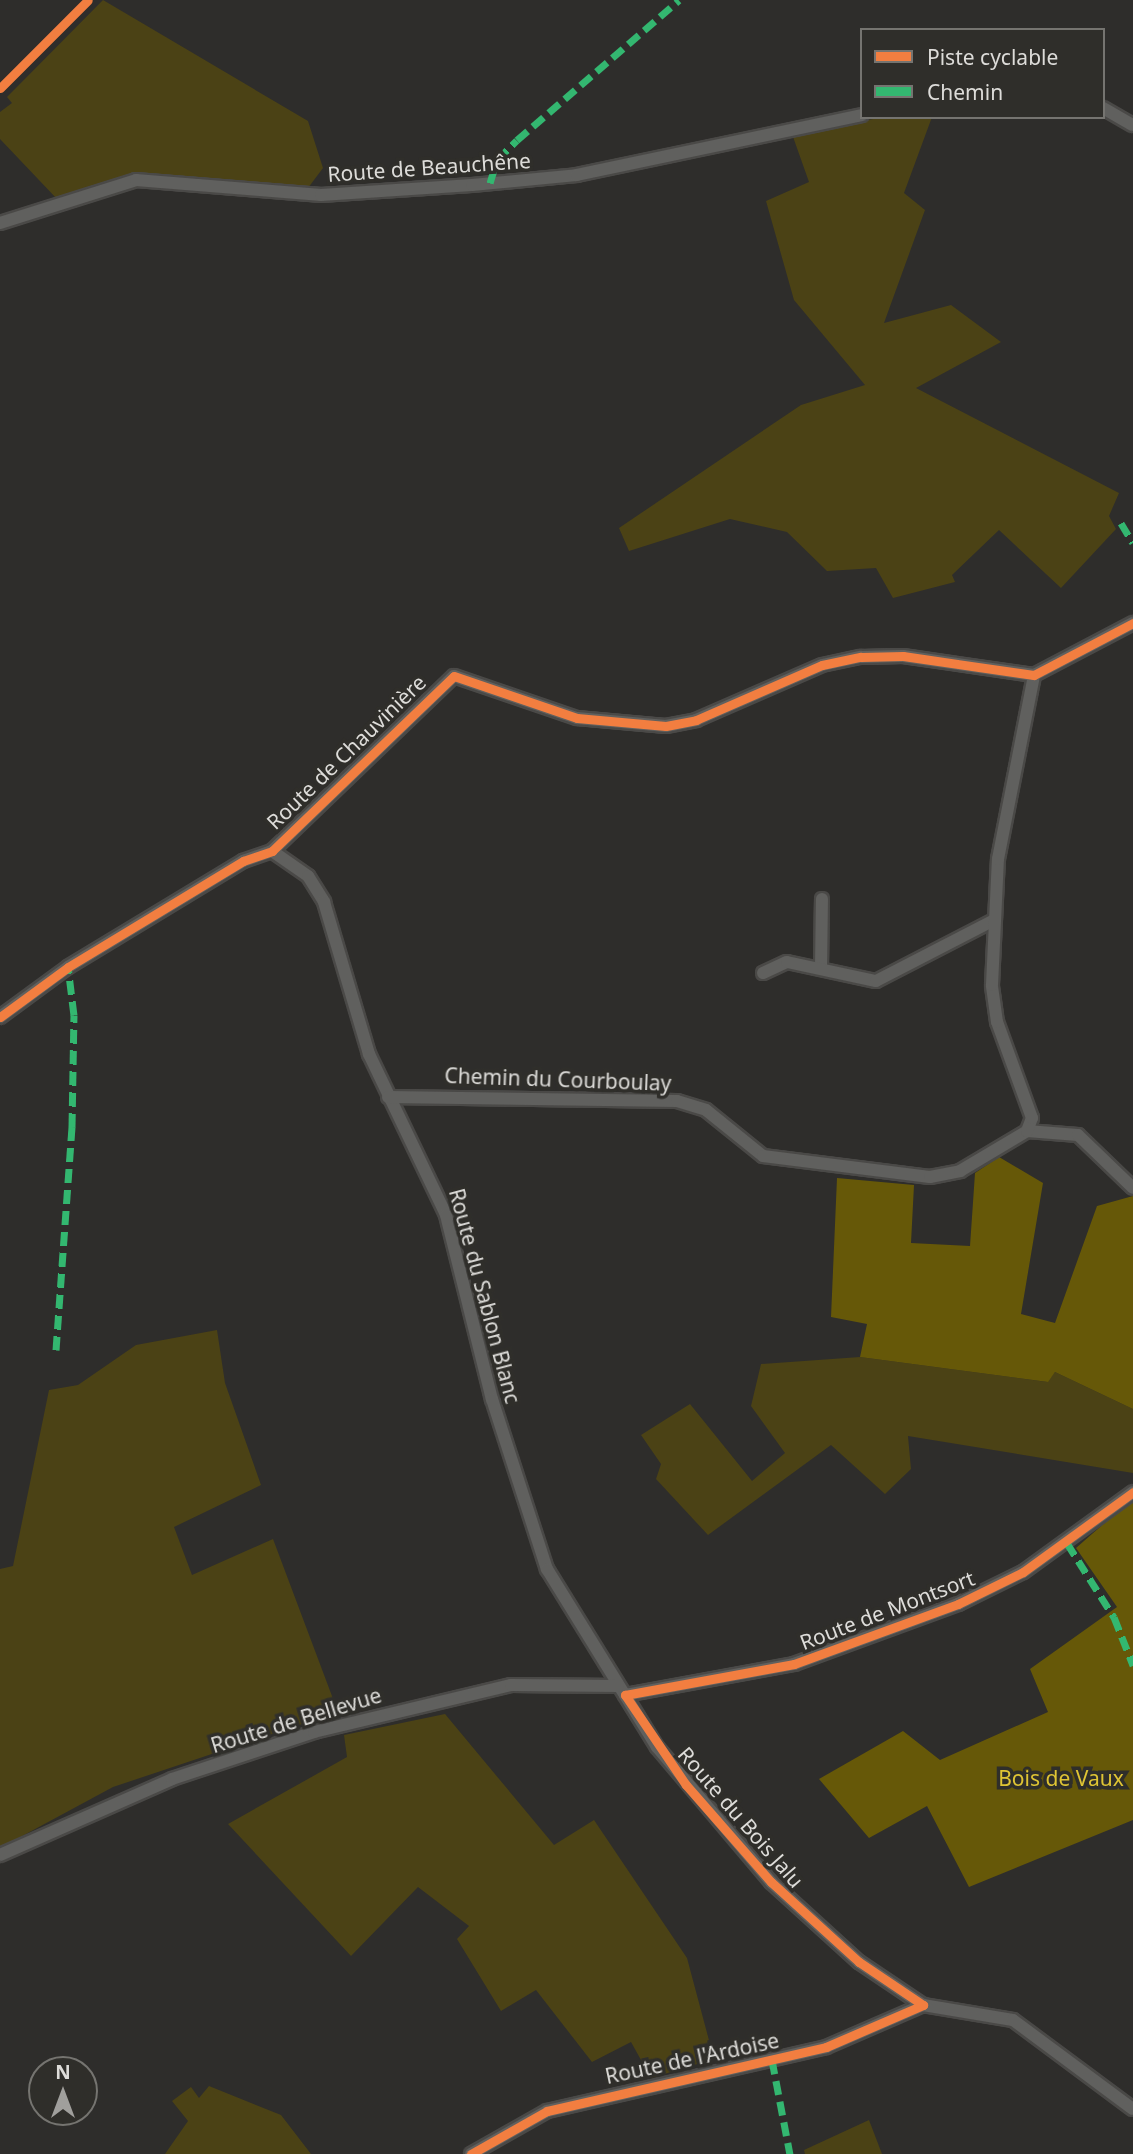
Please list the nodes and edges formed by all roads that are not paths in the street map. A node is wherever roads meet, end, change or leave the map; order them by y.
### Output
1 (1105, 109) edge
2 (860, 115) edge
3 (1133, 125) edge
4 (0, 223) edge
5 (1133, 622) edge
6 (1034, 676) junction
7 (272, 850) junction
8 (822, 899) dead end
9 (994, 920) junction
10 (821, 968) junction
11 (763, 973) dead end
12 (0, 1017) edge
13 (388, 1097) junction
14 (1027, 1132) junction
15 (1133, 1188) edge
16 (1133, 1492) edge
17 (621, 1691) junction
18 (0, 1855) edge
19 (923, 2005) junction
20 (1133, 2109) edge
21 (471, 2154) edge

1 - 3 street
2 - 4 street, Route de Beauchêne
5 - 6 street
6 - 7 street, Route de Chauvinière
6 - 9 street
7 - 12 street, Route de Chauvinière
7 - 13 street, Route du Sablon Blanc
8 - 10 street
9 - 10 street
9 - 14 street
10 - 11 street
13 - 14 street, Chemin du Courboulay
13 - 17 street, Route du Sablon Blanc
14 - 15 street
16 - 17 street, Route de Montsort
17 - 18 street, Route de Bellevue
17 - 19 street, Route du Bois Jalu
19 - 20 street, Route du Bois Jalu
19 - 21 street, Route de l'Ardoise

